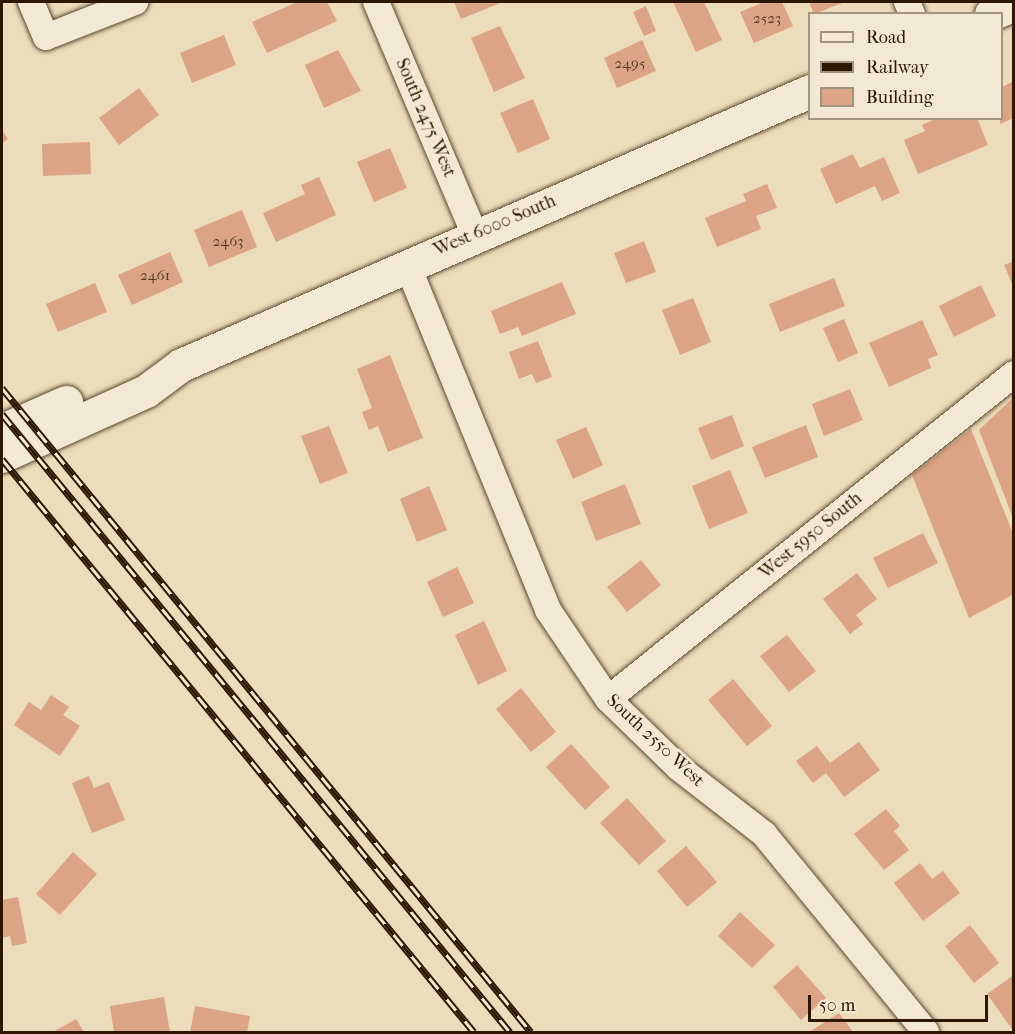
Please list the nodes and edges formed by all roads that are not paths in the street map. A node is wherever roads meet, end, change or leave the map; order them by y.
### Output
1 (31, 2) edge
2 (135, 2) edge
3 (376, 2) edge
4 (1014, 4) edge
5 (996, 12) edge
6 (808, 92) edge
7 (475, 235) junction
8 (407, 264) junction
9 (1014, 374) edge
10 (23, 428) edge
11 (2, 456) edge
12 (608, 699) junction
13 (926, 1032) edge

1 - 2 street
3 - 7 street, South 2475 West
4 - 5 street
6 - 7 street, West 6000 South
7 - 8 street, West 6000 South
8 - 10 street, West 6000 South
8 - 12 street, South 2550 West
9 - 12 street, West 5950 South
10 - 11 street, West 6000 South
12 - 13 street, South 2550 West

